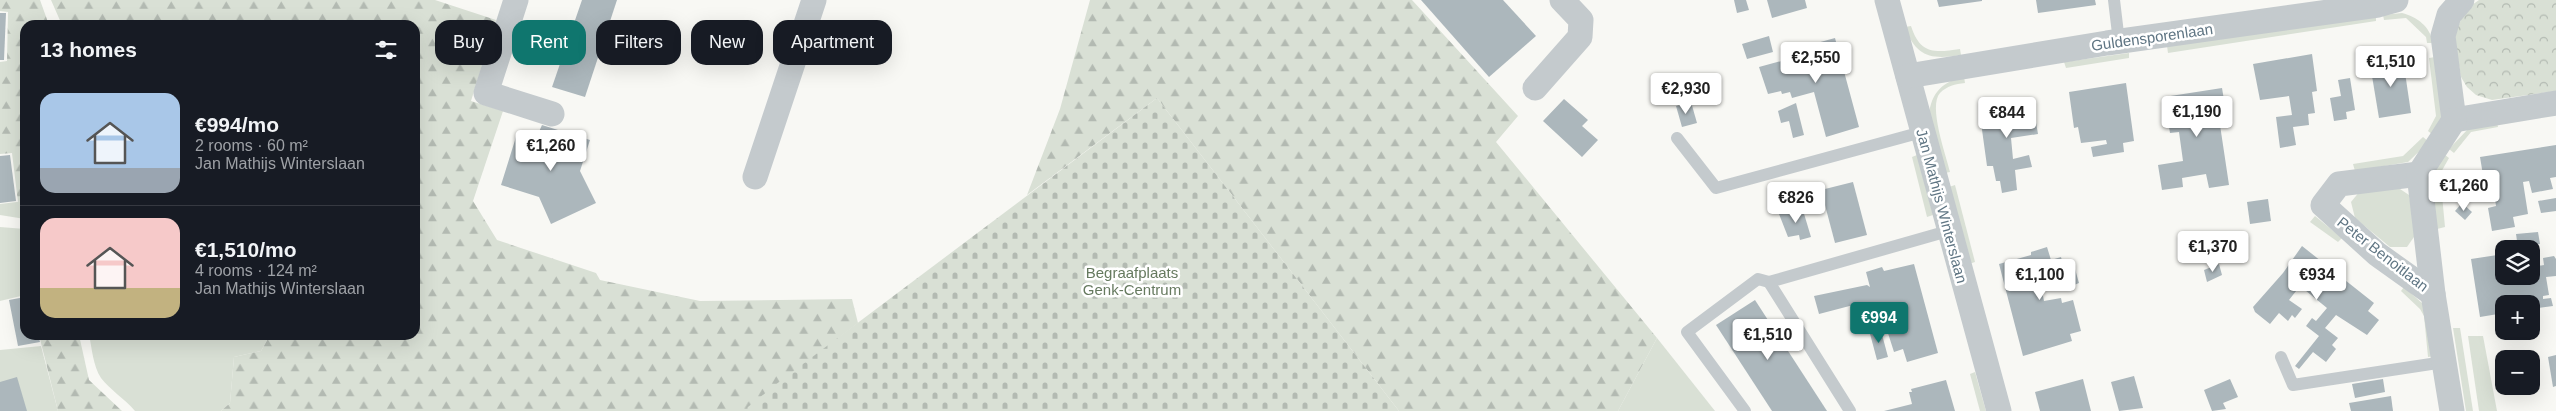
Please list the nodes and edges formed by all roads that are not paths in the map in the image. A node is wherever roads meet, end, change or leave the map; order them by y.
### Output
1 (516, 0) edge
2 (814, 0) edge
3 (1562, 0) edge
4 (1887, 0) edge
5 (2114, 0) edge
6 (2396, 0) edge
7 (2462, 0) edge
8 (2119, 42) junction
9 (1908, 76) junction
10 (1535, 88) dead end
11 (2556, 104) edge
12 (552, 114) dead end
13 (2454, 120) junction
14 (1922, 132) junction
15 (1677, 138) dead end
16 (2419, 174) junction
17 (755, 177) dead end
18 (1948, 231) junction
19 (1769, 282) junction
20 (2433, 294) junction
21 (2281, 357) dead end
22 (2444, 362) junction
23 (1745, 411) edge
24 (1850, 411) edge
25 (1999, 411) edge
26 (2452, 411) edge

1 - 12 street
2 - 17 street
3 - 10 street
4 - 9 street, Jan Mathijs Winterslaan
5 - 8 lane
6 - 8 street, Guldensporenlaan
7 - 13 street
8 - 9 street, Guldensporenlaan
9 - 14 street, Jan Mathijs Winterslaan
11 - 13 street
13 - 16 street
14 - 15 lane
14 - 18 street, Jan Mathijs Winterslaan
16 - 20 street, Peter Benoitlaan
16 - 20 street, Peter Benoitlaan
18 - 19 lane
18 - 25 street, Jan Mathijs Winterslaan
19 - 23 lane
19 - 24 lane
20 - 22 street, Peter Benoitlaan
21 - 22 lane
22 - 26 street, Peter Benoitlaan

